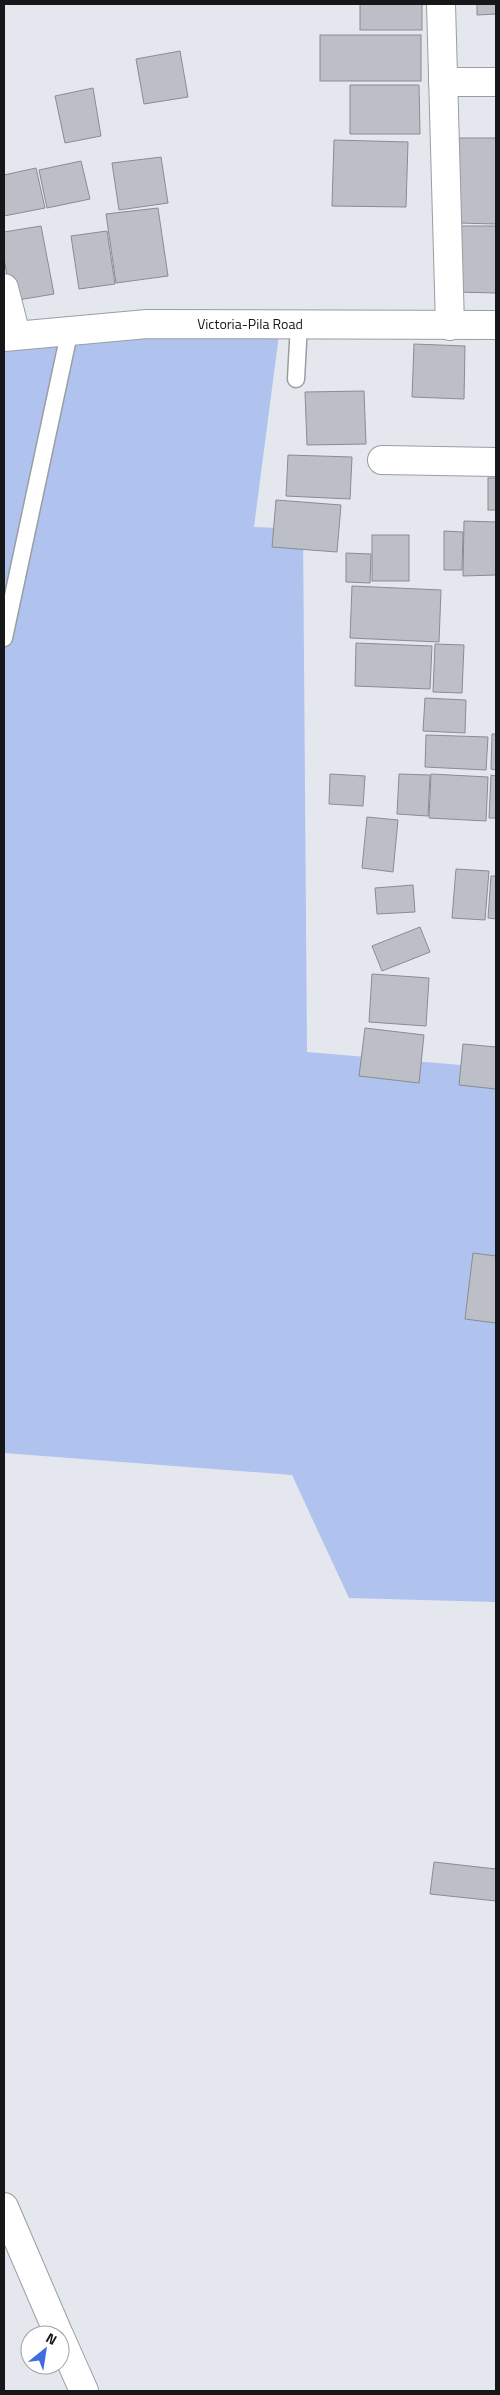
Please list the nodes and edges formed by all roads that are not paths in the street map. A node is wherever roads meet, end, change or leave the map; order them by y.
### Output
1 (441, 4) edge
2 (443, 82) junction
3 (496, 82) edge
4 (4, 288) edge
5 (300, 324) junction
6 (496, 325) edge
7 (450, 326) junction
8 (70, 329) junction
9 (10, 336) edge
10 (296, 379) dead end
11 (382, 460) dead end
12 (496, 462) edge
13 (4, 638) edge
14 (4, 2207) edge
15 (55, 2325) edge
16 (70, 2359) edge
17 (84, 2391) edge

1 - 2 street
2 - 3 street
2 - 7 street
4 - 9 street
5 - 7 street, Victoria-Pila Road
5 - 8 street, Victoria-Pila Road
5 - 10 lane
6 - 7 street, Victoria-Pila Road
8 - 9 street, Victoria-Pila Road
8 - 13 lane
11 - 12 street
14 - 15 street
16 - 17 street

